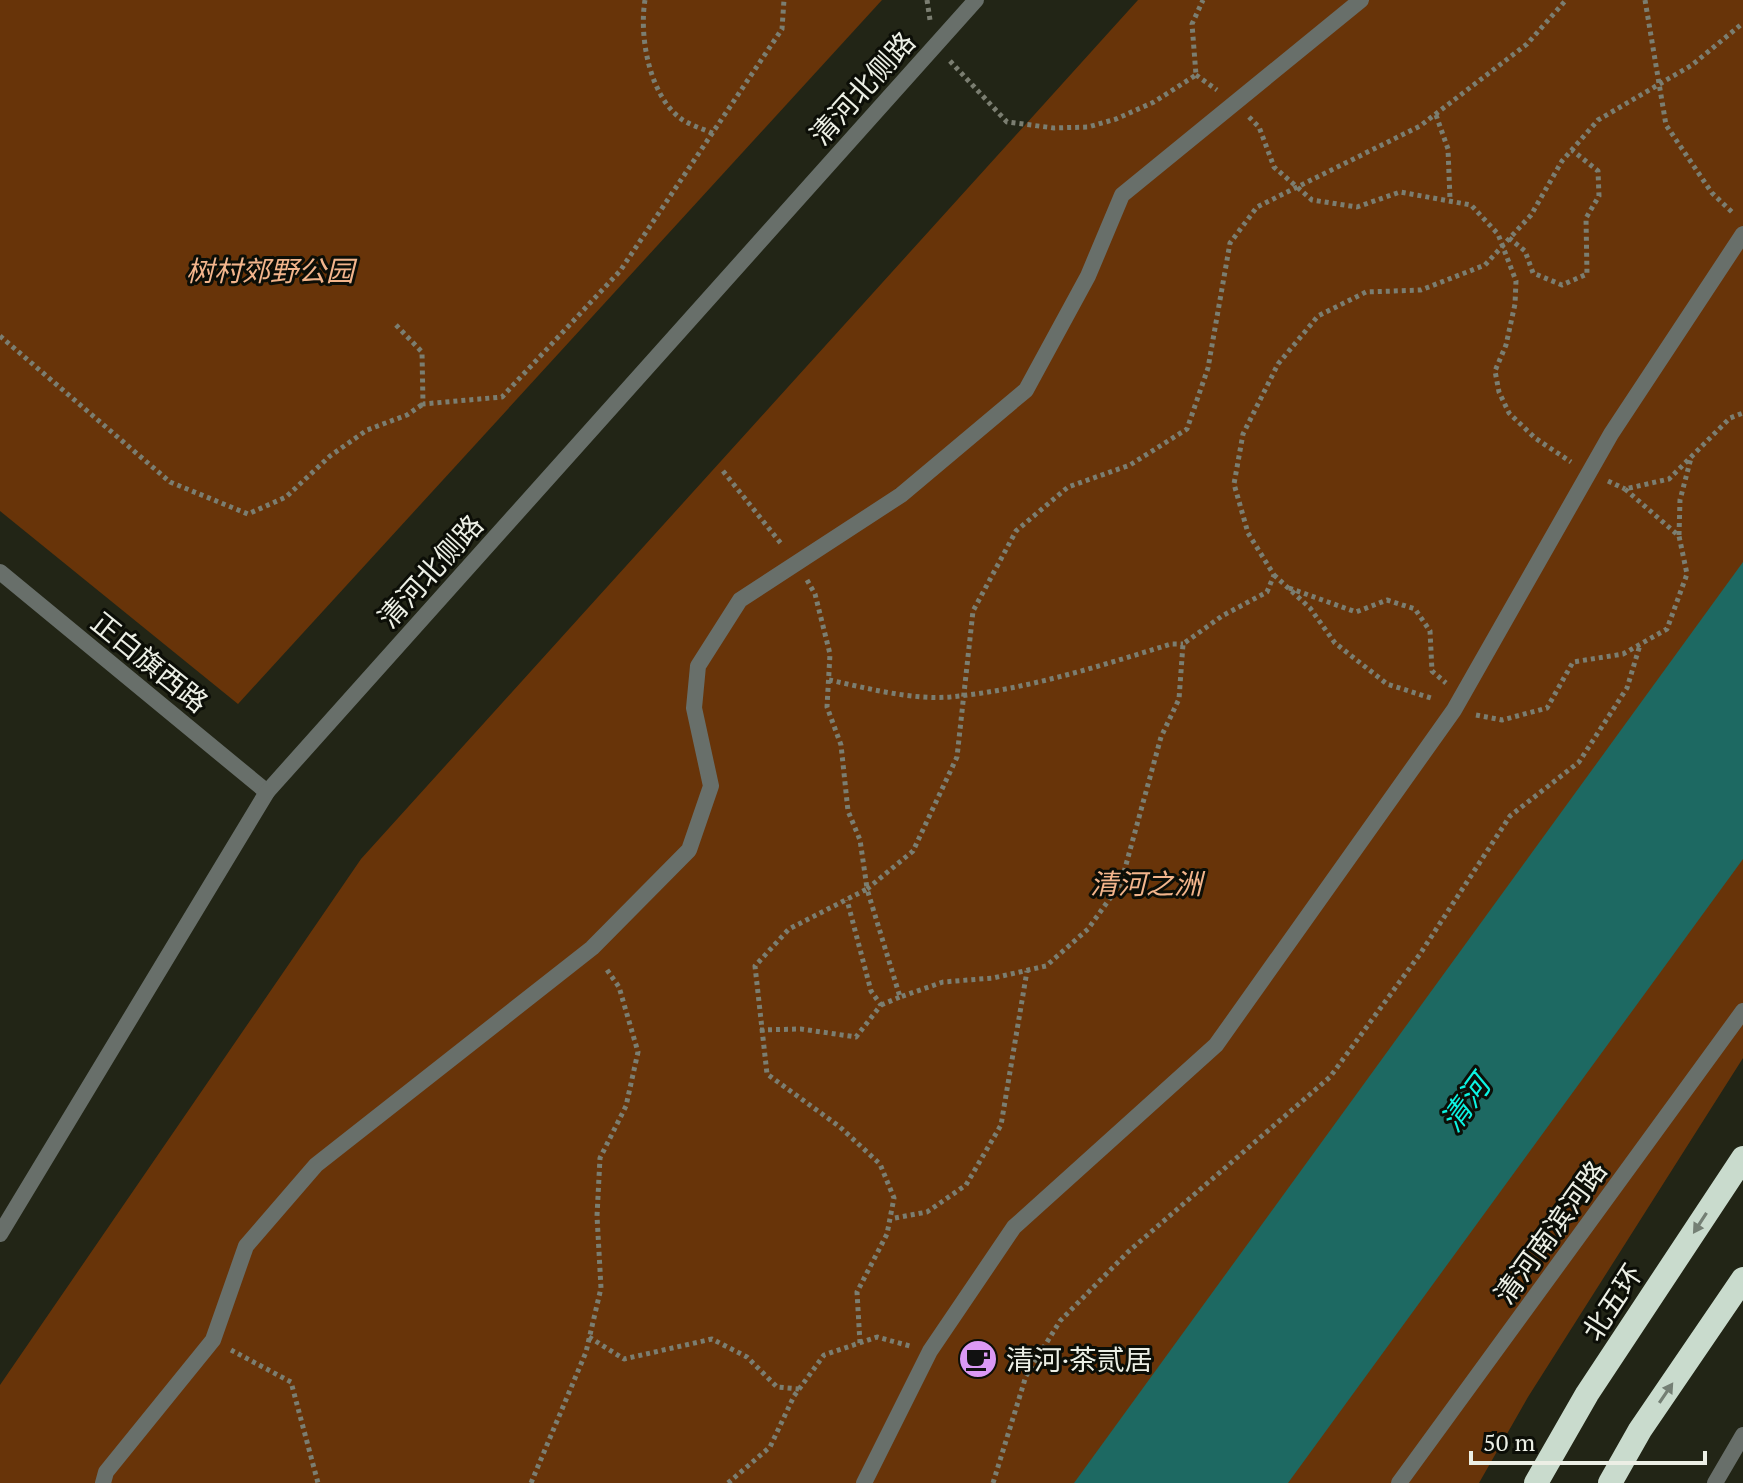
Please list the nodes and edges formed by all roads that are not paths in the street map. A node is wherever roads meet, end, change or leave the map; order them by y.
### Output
1 (976, 0) edge
2 (1361, 0) edge
3 (1743, 234) edge
4 (0, 572) edge
5 (267, 792) junction
6 (1743, 1011) edge
7 (1743, 1158) edge
8 (0, 1234) edge
9 (1743, 1279) edge
10 (1743, 1435) edge
11 (103, 1483) edge
12 (864, 1483) edge
13 (1399, 1483) edge
14 (1536, 1483) edge
15 (1610, 1483) edge
16 (1715, 1483) edge

1 - 5 street, 清河北侧路
2 - 11 street
3 - 12 street
4 - 5 street, 正白旗西路
5 - 8 street, 清河北侧路
6 - 13 street, 清河南滨河路
7 -> 14 highway, 北五环
15 -> 9 highway
10 - 16 street

